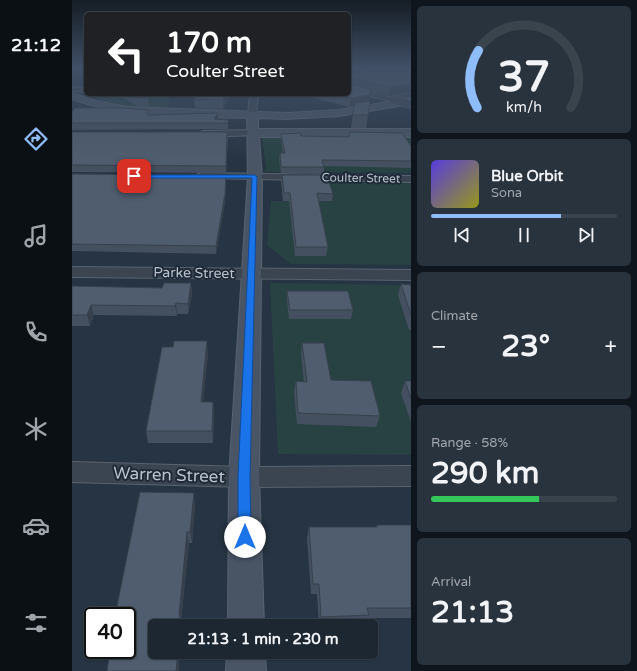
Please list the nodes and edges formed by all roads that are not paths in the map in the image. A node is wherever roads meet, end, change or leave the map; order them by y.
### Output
1 (78, 98) edge
2 (254, 98) edge
3 (389, 98) edge
4 (395, 98) edge
5 (392, 99) junction
6 (411, 103) edge
7 (253, 124) junction
8 (411, 133) edge
9 (190, 134) edge
10 (187, 176) edge
11 (255, 177) junction
12 (411, 178) edge
13 (72, 272) edge
14 (252, 274) junction
15 (411, 275) edge
16 (72, 472) edge
17 (411, 476) edge
18 (244, 477) junction
19 (246, 619) edge
20 (246, 659) edge
21 (246, 671) edge

1 - 7 street
2 - 7 street
3 - 5 street
4 - 5 street
5 - 6 street, bridge
6 - 7 street
7 - 8 street
7 - 9 street
7 - 11 street
10 - 11 street, Coulter Street
11 - 12 street, Coulter Street
11 - 14 street
13 - 14 street, Parke Street
14 - 15 street, Parke Street
14 - 18 street
16 - 18 street, Warren Street
17 - 18 street, Warren Street
18 - 19 street
20 - 21 street

